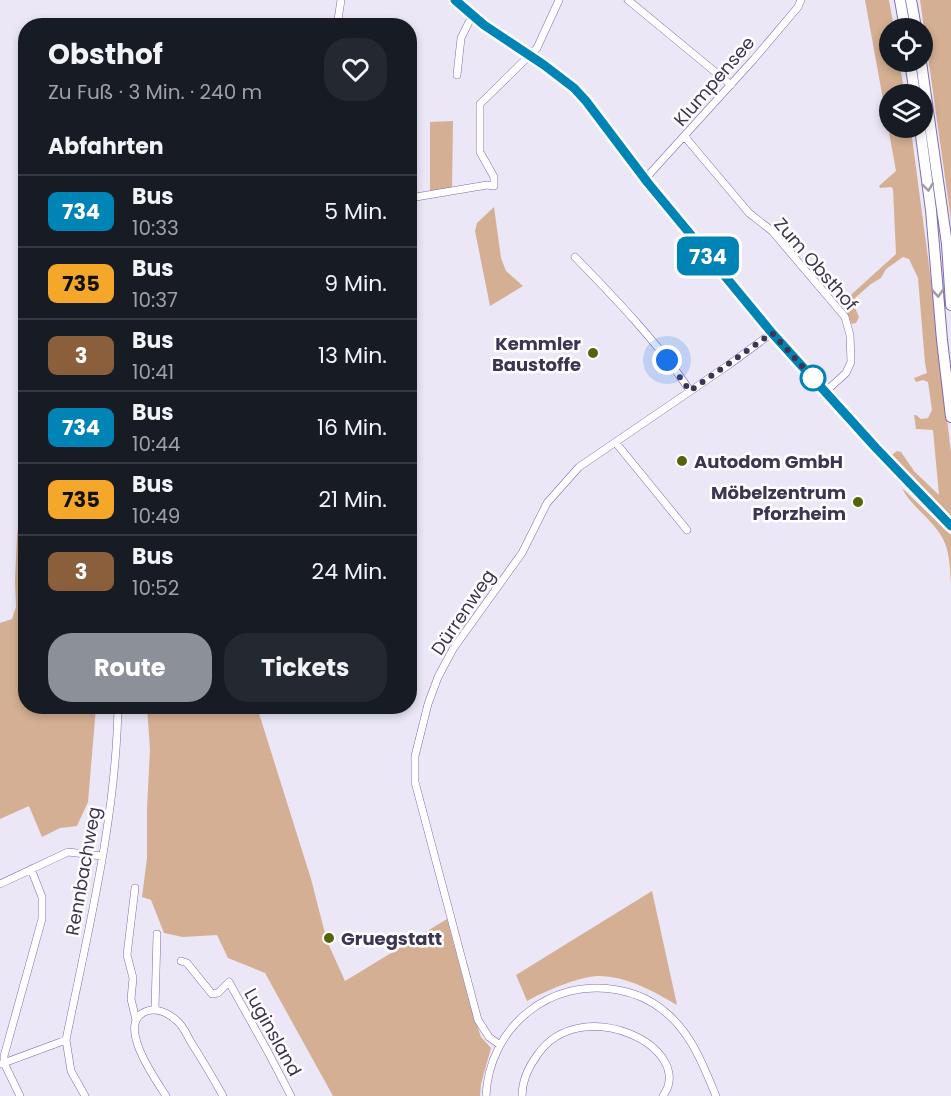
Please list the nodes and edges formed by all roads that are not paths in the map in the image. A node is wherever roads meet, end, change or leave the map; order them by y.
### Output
1 (341, 0) edge
2 (455, 0) edge
3 (560, 0) edge
4 (628, 0) edge
5 (801, 0) edge
6 (900, 0) edge
7 (911, 0) edge
8 (472, 16) junction
9 (338, 18) edge
10 (903, 18) edge
11 (914, 18) edge
12 (529, 56) junction
13 (922, 72) edge
14 (457, 75) dead end
15 (731, 85) junction
16 (686, 137) junction
17 (921, 138) edge
18 (645, 179) junction
19 (417, 197) edge
20 (575, 257) dead end
21 (951, 305) edge
22 (772, 333) junction
23 (690, 391) junction
24 (825, 392) junction
25 (951, 417) edge
26 (616, 443) junction
27 (951, 526) edge
28 (687, 530) dead end
29 (118, 714) edge
30 (102, 856) junction
31 (31, 869) junction
32 (0, 885) edge
33 (135, 888) dead end
34 (157, 934) dead end
35 (181, 961) dead end
36 (155, 1010) junction
37 (136, 1020) junction
38 (66, 1040) junction
39 (500, 1045) junction
40 (2, 1064) edge
41 (20, 1096) edge
42 (85, 1096) edge
43 (166, 1096) edge
44 (223, 1096) edge
45 (291, 1096) edge
46 (486, 1096) edge
47 (522, 1096) edge
48 (663, 1096) edge
49 (716, 1096) edge

1 - 9 street
2 - 8 street
3 - 12 street
4 - 15 street
5 - 15 street, Klumpensee
6 - 10 highway
7 - 11 highway
8 - 12 street
8 - 14 street
12 - 18 street
12 - 19 street
13 - 21 highway
15 - 16 street, Klumpensee
16 - 18 street, Klumpensee
16 - 24 street, Zum Obsthof
17 -> 25 highway
18 - 22 street
20 - 23 street
22 - 23 street, Dürrenweg
22 - 24 street
23 - 26 street, Dürrenweg
24 - 27 street
26 - 28 street
26 - 39 street, Dürrenweg
29 - 30 street, Rennbachweg
30 - 31 street
30 - 38 street, Rennbachweg
31 - 32 street
31 - 40 street
33 - 37 street
34 - 36 street
35 - 45 street, Luginsland
36 - 37 street
36 - 44 street
37 - 43 street
38 - 40 street
38 - 42 street
39 - 46 street
39 - 49 street
40 - 41 street
47 - 48 street

